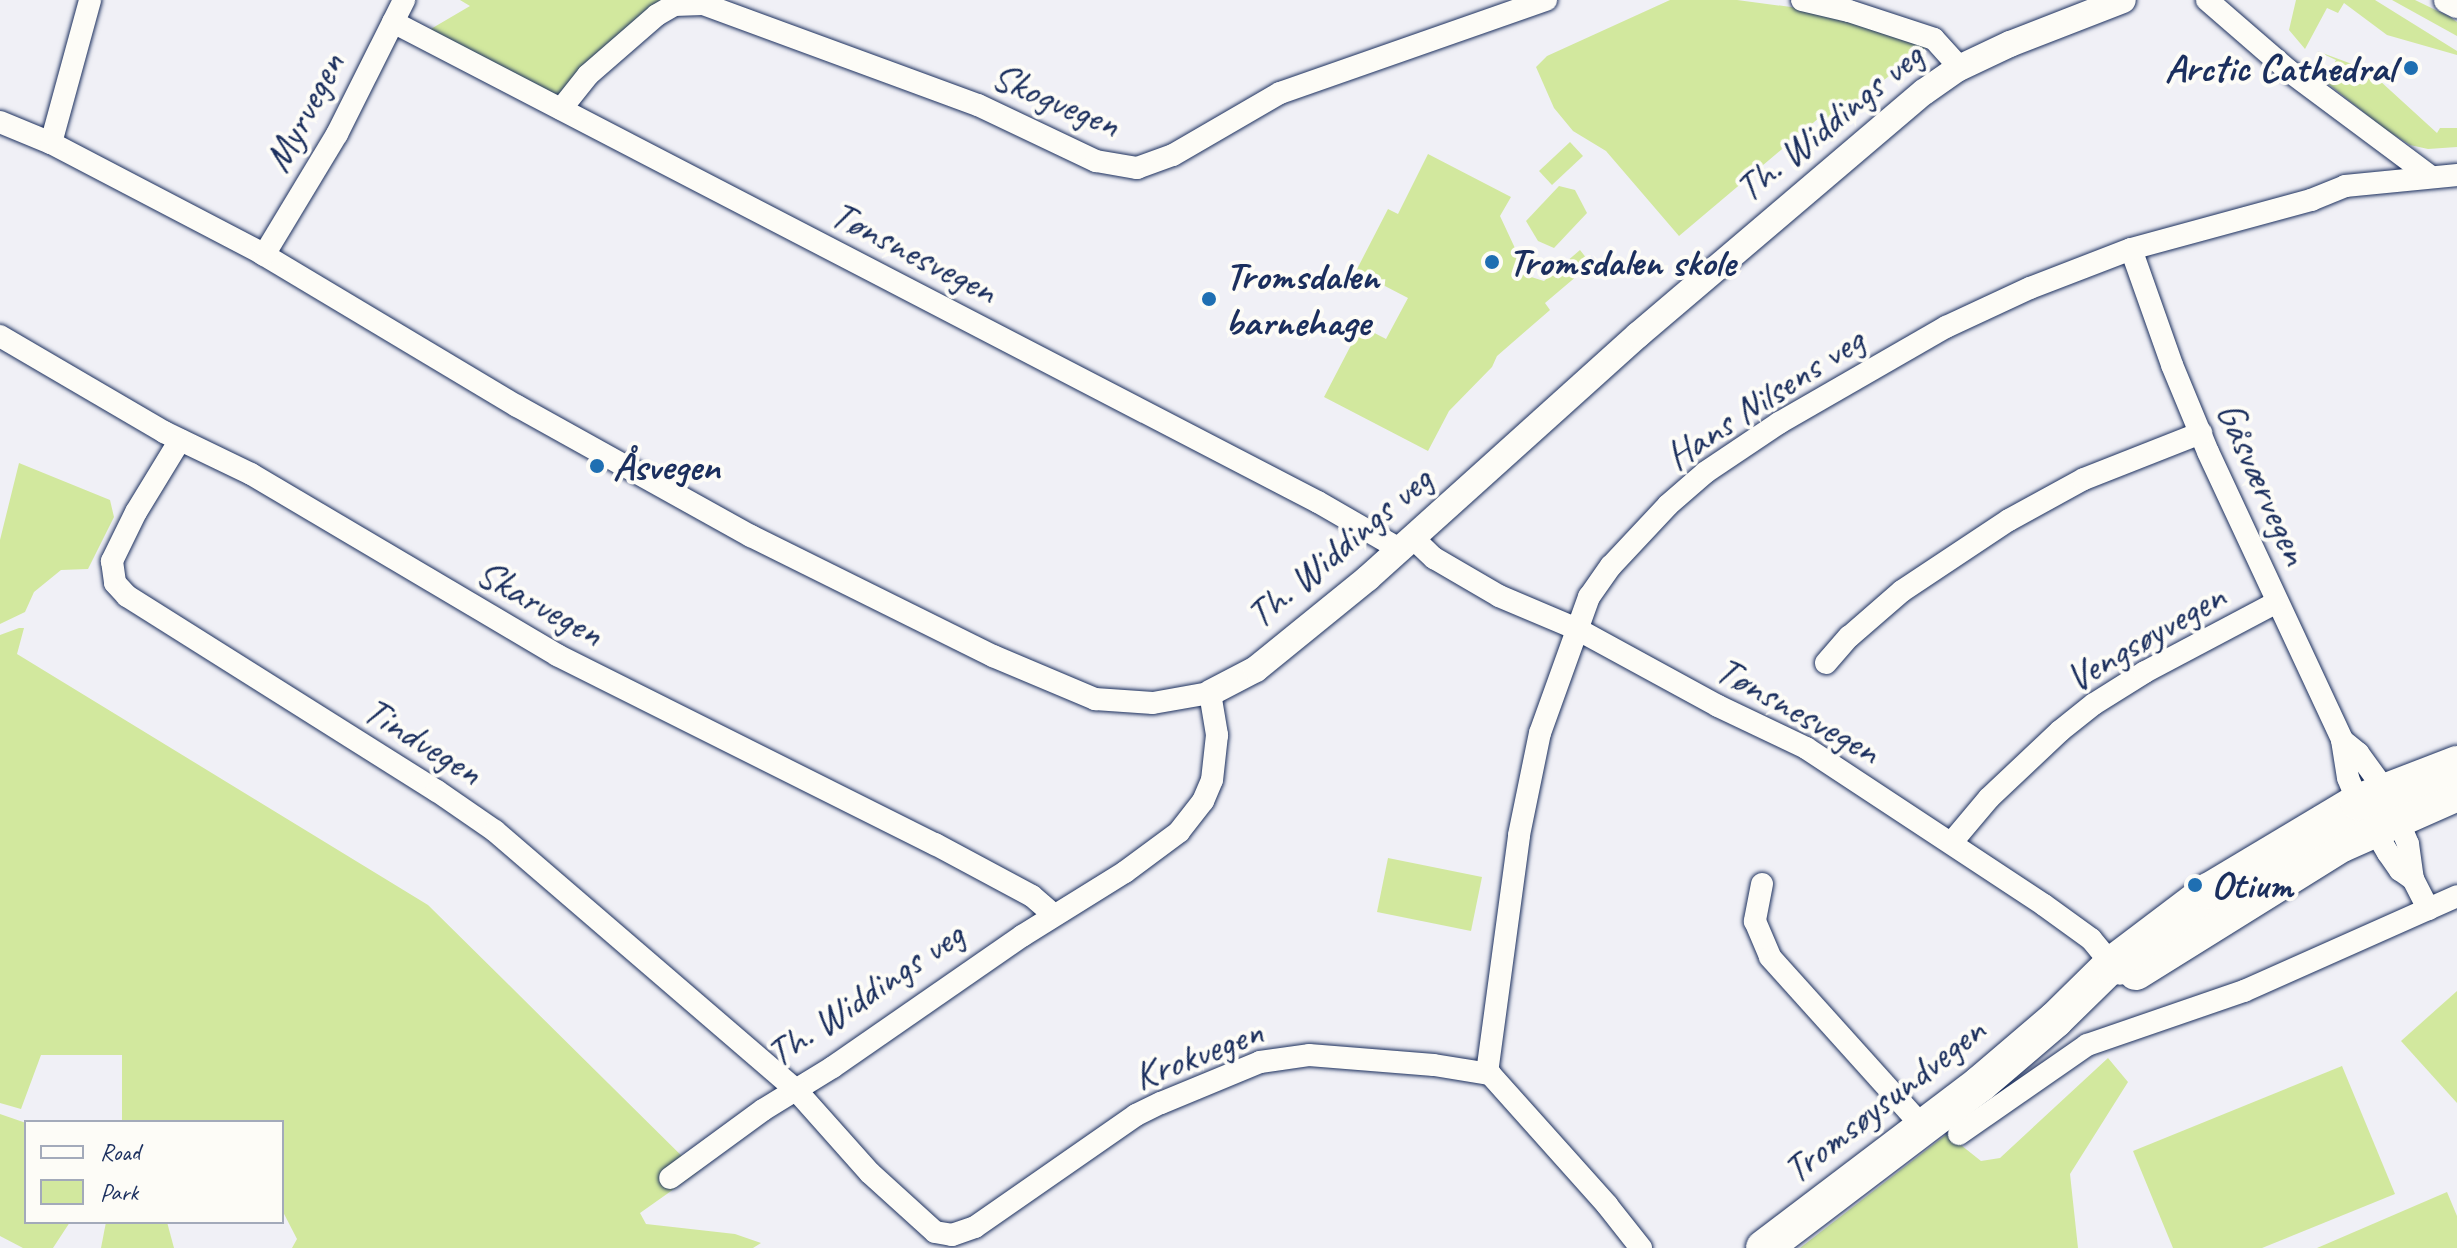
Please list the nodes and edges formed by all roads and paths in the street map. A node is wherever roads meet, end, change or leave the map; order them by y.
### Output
1 (90, 0) edge
2 (404, 0) edge
3 (1546, 0) edge
4 (1802, 0) edge
5 (2123, 0) edge
6 (2207, 0) edge
7 (2447, 0) edge
8 (2457, 5) edge
9 (393, 22) junction
10 (1960, 68) junction
11 (561, 109) junction
12 (0, 122) edge
13 (51, 143) junction
14 (2457, 175) edge
15 (2430, 176) junction
16 (2131, 249) junction
17 (264, 255) junction
18 (0, 336) edge
19 (2201, 433) junction
20 (180, 440) junction
21 (1407, 544) junction
22 (2277, 602) junction
23 (1577, 629) junction
24 (1826, 663) dead end
25 (1210, 693) junction
26 (2457, 764) edge
27 (2457, 793) edge
28 (2378, 810) junction
29 (1952, 842) junction
30 (1762, 884) dead end
31 (2457, 896) edge
32 (2428, 909) junction
33 (1054, 915) junction
34 (2109, 961) junction
35 (1487, 1073) junction
36 (796, 1090) junction
37 (1923, 1127) junction
38 (1959, 1134) dead end
39 (670, 1178) dead end
40 (1641, 1248) edge
41 (1764, 1248) edge

1 - 13 street
2 - 9 street, Myrvegen
3 - 11 street, Skogvegen
4 - 10 street
5 - 10 street, Th. Widdings veg
6 - 15 street
7 - 8 street
9 - 11 street, Tønsnesvegen
9 - 17 street, Myrvegen
10 - 21 street, Th. Widdings veg
11 - 21 street, Tønsnesvegen
12 - 13 street
13 - 17 street
14 - 15 street, Hans Nilsens veg
15 - 16 street, Hans Nilsens veg
16 - 19 street, Gåsværvegen
16 - 23 street, Hans Nilsens veg
17 - 25 street
18 - 20 street, Skarvegen
19 - 22 street, Gåsværvegen
19 - 24 street
20 - 33 street, Skarvegen
20 - 36 street, Tindvegen
21 - 23 street, Tønsnesvegen
21 - 25 street, Th. Widdings veg
22 - 28 street, Gåsværvegen
22 - 29 street, Vengsøyvegen
23 - 29 street, Tønsnesvegen
23 - 35 street, Hans Nilsens veg
25 - 33 street, Th. Widdings veg
26 - 28 highway, Tromsøysundvegen
27 - 28 highway, Tromsøysundvegen
28 - 32 street, Gåsværvegen
28 - 34 highway, Tromsøysundvegen
29 - 34 street, Tønsnesvegen
30 - 37 street
31 - 32 street
32 - 38 street
33 - 36 street, Th. Widdings veg
34 - 37 highway, Tromsøysundvegen
35 - 36 street, Krokvegen
35 - 40 street
36 - 39 street, Th. Widdings veg
37 - 41 highway, Tromsøysundvegen

